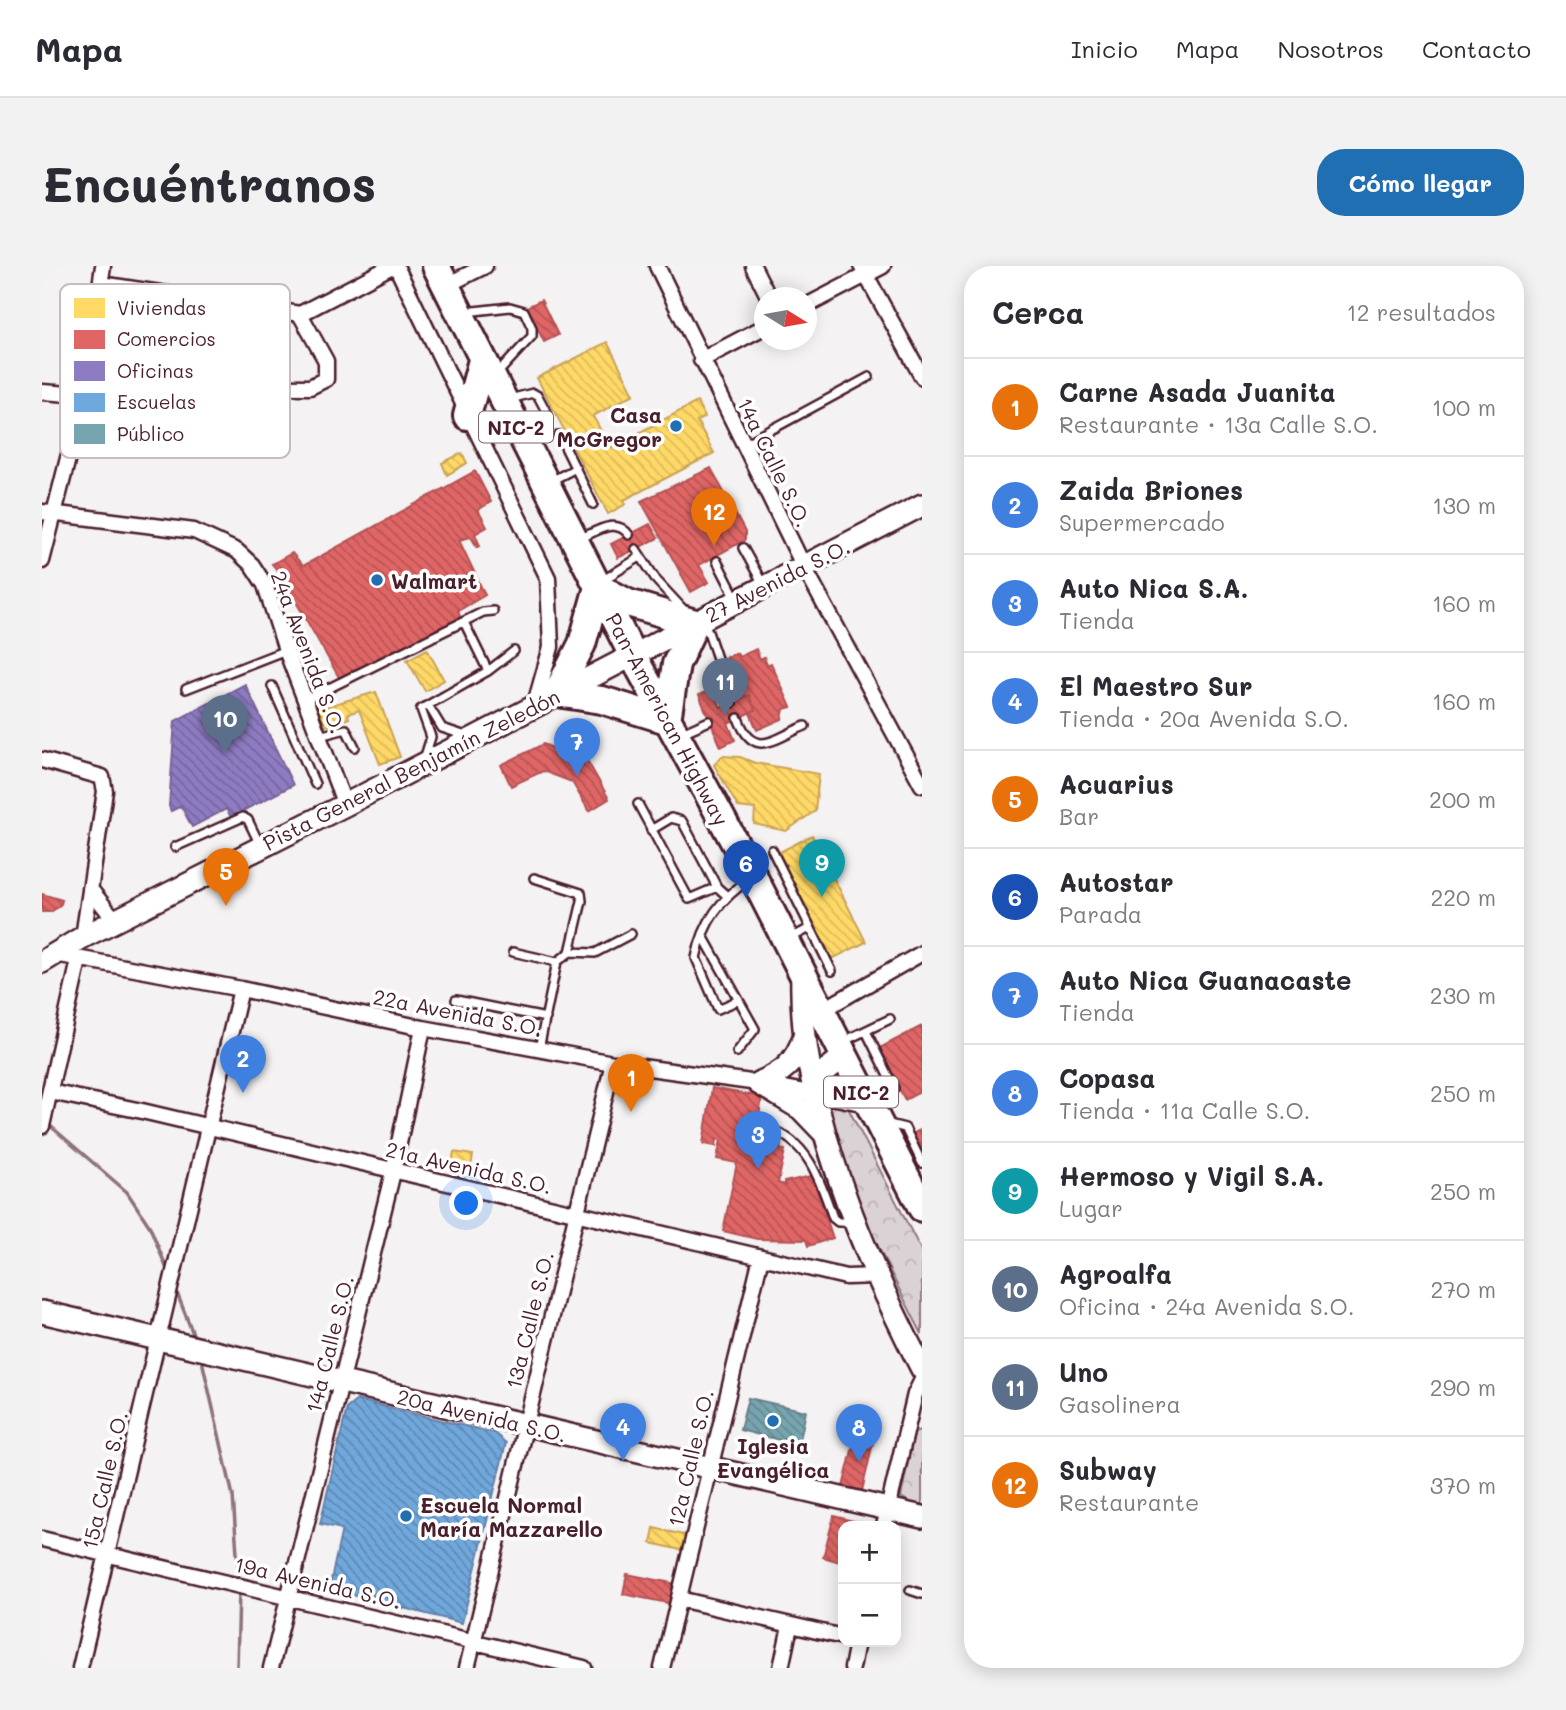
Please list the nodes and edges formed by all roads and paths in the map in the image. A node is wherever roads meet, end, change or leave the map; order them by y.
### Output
1 (103, 266) edge
2 (394, 266) edge
3 (485, 266) edge
4 (657, 266) edge
5 (753, 266) edge
6 (883, 266) edge
7 (864, 271) edge
8 (440, 276) edge
9 (101, 284) edge
10 (764, 287) edge
11 (817, 300) edge
12 (290, 312) edge
13 (459, 313) junction
14 (300, 314) junction
15 (754, 333) edge
16 (701, 360) junction
17 (869, 377) dead end
18 (922, 377) edge
19 (493, 380) junction
20 (290, 387) edge
21 (60, 391) edge
22 (42, 392) edge
23 (467, 416) junction
24 (559, 435) dead end
25 (743, 444) junction
26 (65, 458) edge
27 (576, 468) junction
28 (545, 484) junction
29 (593, 504) dead end
30 (922, 505) edge
31 (48, 513) edge
32 (629, 535) dead end
33 (574, 541) junction
34 (743, 548) dead end
35 (42, 561) edge
36 (717, 561) dead end
37 (804, 567) junction
38 (597, 586) junction
39 (765, 587) junction
40 (737, 601) junction
41 (493, 611) dead end
42 (700, 620) junction
43 (464, 622) junction
44 (286, 650) junction
45 (514, 651) dead end
46 (632, 656) junction
47 (488, 671) junction
48 (272, 686) dead end
49 (186, 688) dead end
50 (546, 698) junction
51 (305, 700) junction
52 (732, 703) dead end
53 (424, 707) junction
54 (738, 718) dead end
55 (709, 721) dead end
56 (805, 726) dead end
57 (671, 728) junction
58 (319, 736) junction
59 (473, 737) junction
60 (355, 747) dead end
61 (326, 755) junction
62 (42, 760) edge
63 (306, 763) junction
64 (417, 768) junction
65 (315, 784) dead end
66 (922, 785) edge
67 (638, 804) dead end
68 (345, 805) junction
69 (651, 830) junction
70 (175, 847) dead end
71 (260, 847) junction
72 (772, 850) dead end
73 (753, 876) junction
74 (534, 878) dead end
75 (717, 887) junction
76 (90, 889) junction
77 (726, 895) junction
78 (115, 920) junction
79 (810, 928) junction
80 (631, 934) dead end
81 (703, 936) junction
82 (83, 937) junction
83 (785, 941) junction
84 (513, 952) dead end
85 (570, 952) junction
86 (922, 953) edge
87 (45, 956) edge
88 (79, 960) junction
89 (557, 962) junction
90 (832, 971) dead end
91 (802, 975) junction
92 (241, 989) junction
93 (456, 1000) dead end
94 (739, 1000) junction
95 (821, 1011) junction
96 (546, 1018) junction
97 (890, 1019) dead end
98 (423, 1028) junction
99 (866, 1031) junction
100 (804, 1037) junction
101 (539, 1049) junction
102 (840, 1051) junction
103 (737, 1052) dead end
104 (613, 1063) junction
105 (758, 1083) junction
106 (894, 1088) dead end
107 (50, 1092) junction
108 (817, 1095) junction
109 (872, 1113) junction
110 (42, 1126) edge
111 (208, 1127) junction
112 (768, 1129) dead end
113 (828, 1138) junction
114 (922, 1163) edge
115 (393, 1172) junction
116 (828, 1172) junction
117 (922, 1208) edge
118 (576, 1213) junction
119 (761, 1257) junction
120 (878, 1276) junction
121 (42, 1312) edge
122 (159, 1339) junction
123 (922, 1369) edge
124 (922, 1380) edge
125 (342, 1381) junction
126 (525, 1425) junction
127 (709, 1468) junction
128 (922, 1517) edge
129 (885, 1518) edge
130 (42, 1539) edge
131 (107, 1555) junction
132 (910, 1590) dead end
133 (922, 1594) edge
134 (289, 1597) junction
135 (679, 1599) junction
136 (790, 1626) junction
137 (838, 1636) edge
138 (473, 1640) junction
139 (856, 1647) edge
140 (80, 1668) edge
141 (271, 1668) edge
142 (467, 1668) edge
143 (584, 1668) edge
144 (662, 1668) edge
145 (781, 1668) edge
146 (852, 1668) edge

1 - 9 street
2 - 14 street
2 - 23 street
3 - 8 street
4 - 16 street, 14a Calle S.O.
5 - 10 street
6 - 7 street
7 - 11 street
7 - 18 street
8 - 13 highway, Pan-American Highway / NIC-2
12 - 14 street
13 - 19 highway, Pan-American Highway / NIC-2
13 - 19 lane
14 - 20 street
15 - 16 street
16 - 25 street, 14a Calle S.O.
17 - 25 lane
19 - 23 highway
19 - 28 highway, Pan-American Highway / NIC-2
21 - 22 street
23 - 50 street
24 - 27 lane
25 - 37 street, 14a Calle S.O.
26 - 31 street
27 - 28 lane
27 - 29 lane
28 - 33 highway, Pan-American Highway / NIC-2
30 - 37 street, 27 Avenida S.O.
31 - 35 street
31 - 44 street, 24a Avenida S.O.
32 - 33 lane
33 - 38 highway, Pan-American Highway / NIC-2
34 - 39 lane
36 - 40 lane
37 - 39 street, 27 Avenida S.O.
37 - 66 street, 14a Calle S.O.
38 - 42 highway
38 - 42 lane
38 - 46 highway, Pan-American Highway / NIC-2
38 - 50 highway
39 - 40 street, 27 Avenida S.O.
40 - 42 street, 27 Avenida S.O.
41 - 43 lane
42 - 46 street, 27 Avenida S.O.
42 - 52 lane
42 - 57 highway
43 - 47 lane
43 - 51 lane
44 - 49 lane
44 - 51 street, 24a Avenida S.O.
45 - 47 lane
46 - 50 street, Pista General Benjamín Zeledón
46 - 57 highway, Pan-American Highway / NIC-2
47 - 53 lane
48 - 63 lane
50 - 57 highway
50 - 59 street, Pista General Benjamín Zeledón
51 - 58 street, 24a Avenida S.O.
53 - 59 lane
53 - 64 lane
54 - 56 lane
55 - 57 lane
57 - 73 highway, Pan-American Highway / NIC-2
58 - 60 lane
58 - 61 street, 24a Avenida S.O.
59 - 64 street, Pista General Benjamín Zeledón
61 - 63 lane
61 - 68 street, 24a Avenida S.O.
62 - 76 street
63 - 65 lane
64 - 68 street, Pista General Benjamín Zeledón
67 - 69 lane
68 - 71 street, Pista General Benjamín Zeledón
69 - 75 lane
69 - 75 lane
70 - 71 lane
71 - 78 street, Pista General Benjamín Zeledón
72 - 79 lane
73 - 77 lane
73 - 83 highway, Pan-American Highway / NIC-2
74 - 85 lane
75 - 77 lane
76 - 78 street
76 - 82 street
77 - 81 lane
78 - 82 street, Pista General Benjamín Zeledón
79 - 83 lane
79 - 90 lane
80 - 85 lane
81 - 94 lane
81 - 94 lane
82 - 87 street, Pista General Benjamín Zeledón
83 - 91 highway, Pan-American Highway / NIC-2
84 - 89 lane
85 - 89 lane
86 - 95 street
87 - 88 street, 22a Avenida S.O.
88 - 92 street, 22a Avenida S.O.
88 - 107 street
89 - 96 lane
91 - 95 highway, Pan-American Highway / NIC-2
91 - 100 street
92 - 98 street, 22a Avenida S.O.
92 - 111 street
93 - 96 lane
94 - 103 lane
95 - 102 highway, Pan-American Highway / NIC-2
96 - 101 lane
97 - 99 lane
98 - 101 street, 22a Avenida S.O.
98 - 115 street, 14a Calle S.O.
99 - 102 lane
99 - 106 lane
100 - 105 street
100 - 108 street
101 - 104 street, 22a Avenida S.O.
102 - 108 street
102 - 109 highway, Pan-American Highway / NIC-2
104 - 105 street, 22a Avenida S.O.
104 - 118 street, 13a Calle S.O.
105 - 108 street, 22a Avenida S.O.
105 - 113 street
107 - 110 street
107 - 111 street, 21a Avenida S.O.
108 - 109 street, 22a Avenida S.O.
108 - 113 street
109 - 114 lane
109 - 117 highway, Pan-American Highway / NIC-2
111 - 115 street, 21a Avenida S.O.
111 - 122 street, 15a Calle S.O.
112 - 116 lane
113 - 116 street
115 - 118 street, 21a Avenida S.O.
115 - 125 street, 14a Calle S.O.
116 - 120 street
118 - 119 street, 21a Avenida S.O.
118 - 126 street, 13a Calle S.O.
119 - 120 street, 21a Avenida S.O.
119 - 127 street, 12a Calle S.O.
120 - 123 street
121 - 122 street, 20a Avenida S.O.
122 - 125 street, 20a Avenida S.O.
122 - 131 street, 15a Calle S.O.
124 - 129 street
125 - 126 street, 20a Avenida S.O.
125 - 134 street, 14a Calle S.O.
126 - 127 street, 20a Avenida S.O.
126 - 138 street, 13a Calle S.O.
127 - 129 street, 20a Avenida S.O.
127 - 135 street, 12a Calle S.O.
128 - 129 street, 20a Avenida S.O.
130 - 131 street, 19a Avenida S.O.
131 - 134 street, 19a Avenida S.O.
131 - 140 street, 15a Calle S.O.
132 - 133 lane
134 - 138 street, 19a Avenida S.O.
134 - 141 street, 14a Calle S.O.
135 - 136 street
135 - 144 street, 12a Calle S.O.
136 - 137 street
136 - 145 street
138 - 142 street, 13a Calle S.O.
138 - 143 street, 19a Avenida S.O.
139 - 146 street

